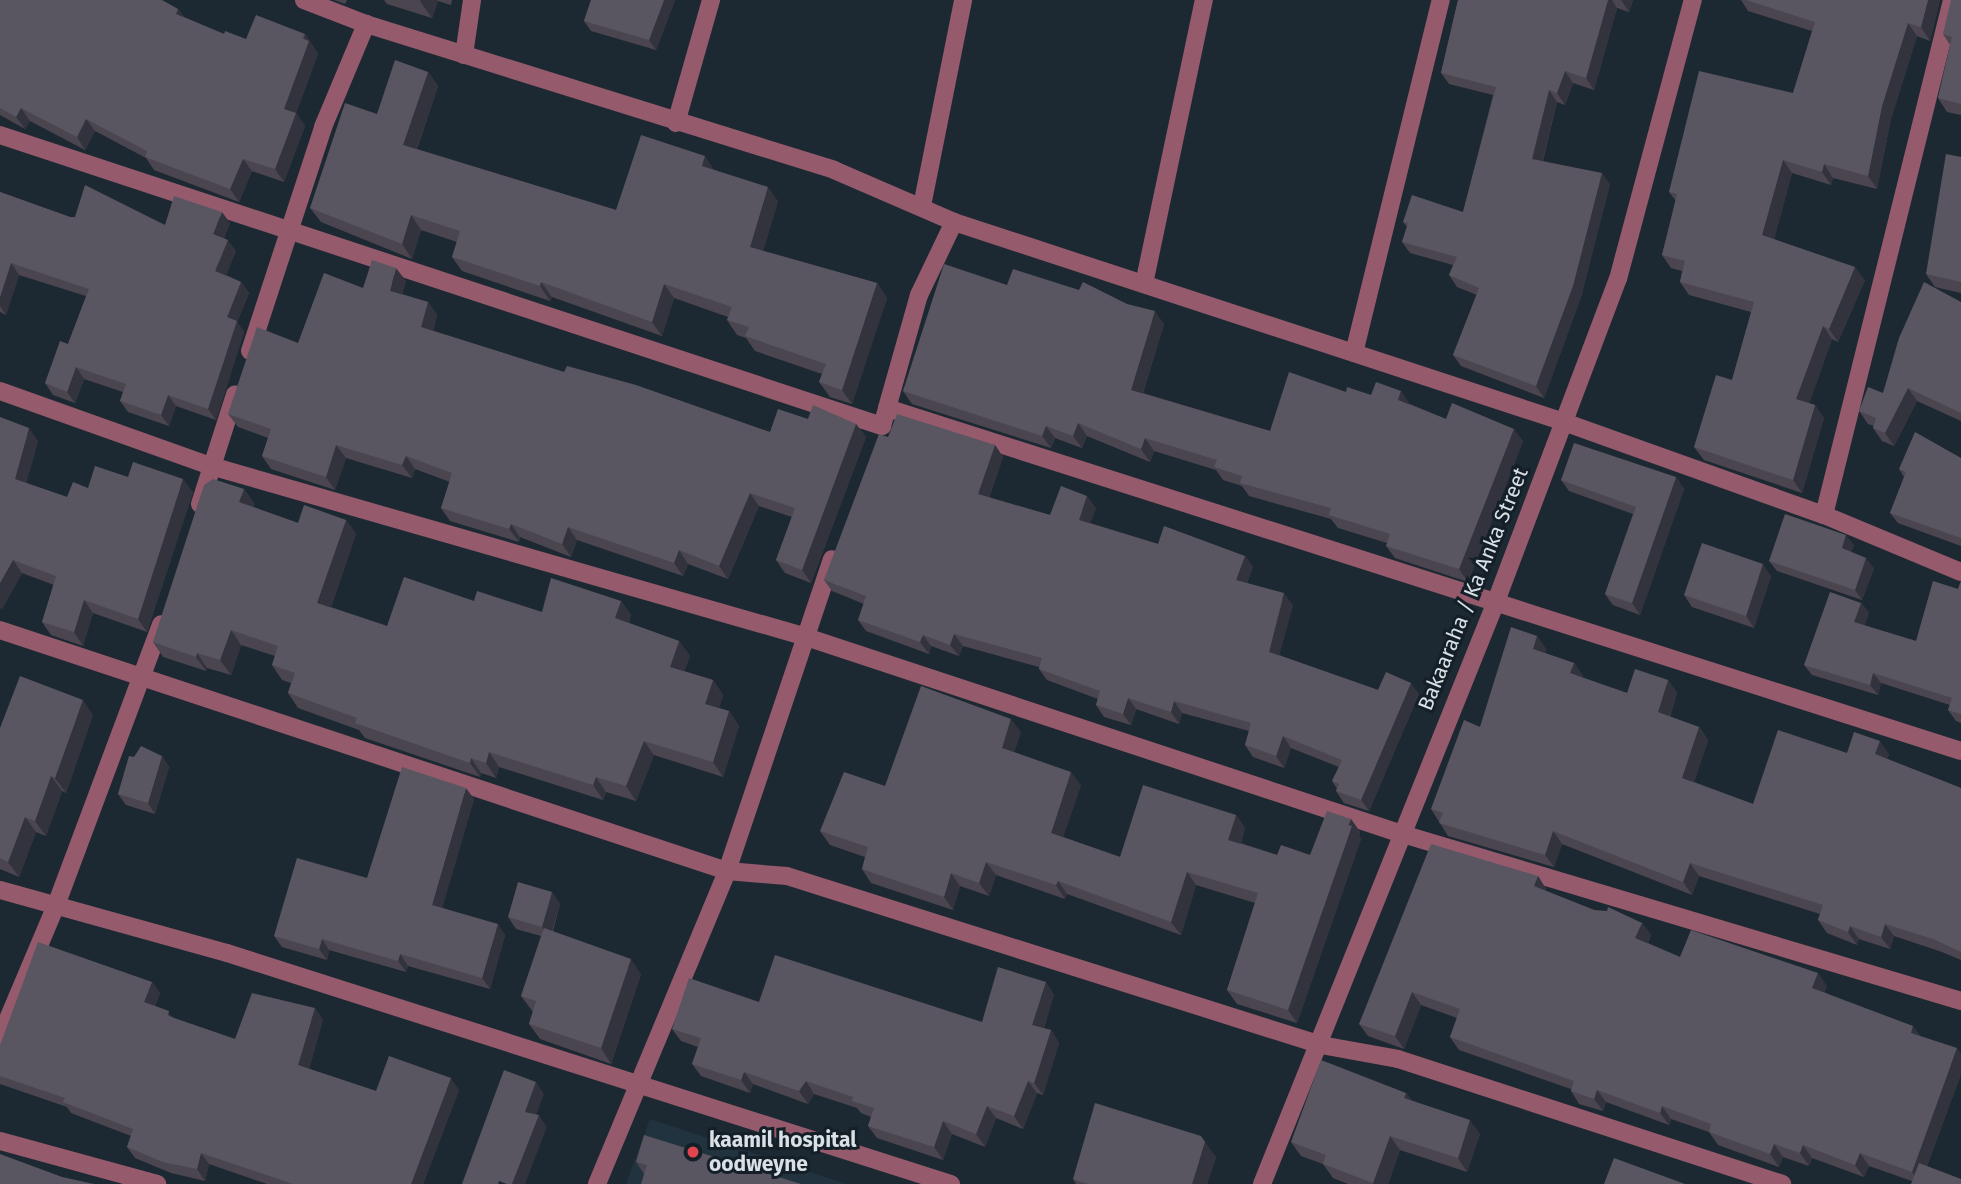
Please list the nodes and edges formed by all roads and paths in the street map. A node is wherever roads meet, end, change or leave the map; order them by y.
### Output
1 (304, 0) edge
2 (472, 0) edge
3 (711, 0) edge
4 (962, 0) edge
5 (1204, 0) edge
6 (1441, 0) edge
7 (1693, 0) edge
8 (1952, 0) edge
9 (366, 24) junction
10 (464, 55) junction
11 (677, 123) junction
12 (0, 135) edge
13 (922, 206) junction
14 (954, 222) junction
15 (289, 232) junction
16 (1144, 284) junction
17 (1354, 353) junction
18 (0, 391) edge
19 (887, 408) junction
20 (1561, 421) junction
21 (211, 466) junction
22 (1824, 514) junction
23 (195, 519) edge
24 (838, 544) edge
25 (1961, 572) edge
26 (1495, 604) junction
27 (165, 611) edge
28 (0, 630) edge
29 (803, 636) junction
30 (145, 676) junction
31 (1961, 751) edge
32 (1399, 833) junction
33 (727, 871) junction
34 (0, 890) edge
35 (55, 908) junction
36 (1961, 1001) edge
37 (0, 1038) edge
38 (1321, 1045) junction
39 (636, 1086) junction
40 (0, 1141) edge
41 (157, 1184) edge
42 (597, 1184) edge
43 (951, 1184) edge
44 (1262, 1184) edge
45 (1782, 1184) edge

1 - 9 street
2 - 10 street
3 - 11 street
4 - 13 street
5 - 16 street
6 - 17 street
7 - 20 street, Bakaaraha / Ka Anka Street
8 - 22 street
9 - 10 street
9 - 15 street
10 - 11 street
11 - 13 street
12 - 15 street
13 - 14 street
14 - 16 street
14 - 19 street
15 - 19 street
15 - 21 street
16 - 17 street
17 - 20 street
18 - 21 street
19 - 26 street
20 - 22 street
20 - 26 street, Bakaaraha / Ka Anka Street
21 - 23 street
21 - 29 street
22 - 25 street
24 - 29 street
26 - 31 street
26 - 32 street, Bakaaraha / Ka Anka Street
27 - 30 street
28 - 30 street
29 - 32 street
29 - 33 street
30 - 33 street
30 - 35 street
32 - 36 street
32 - 38 street, Bakaaraha / Ka Anka Street
33 - 38 street
33 - 39 street
34 - 35 street
35 - 37 street
35 - 39 street
38 - 44 street, Bakaaraha / Ka Anka Street
38 - 45 street
39 - 42 street
39 - 43 street
40 - 41 street

